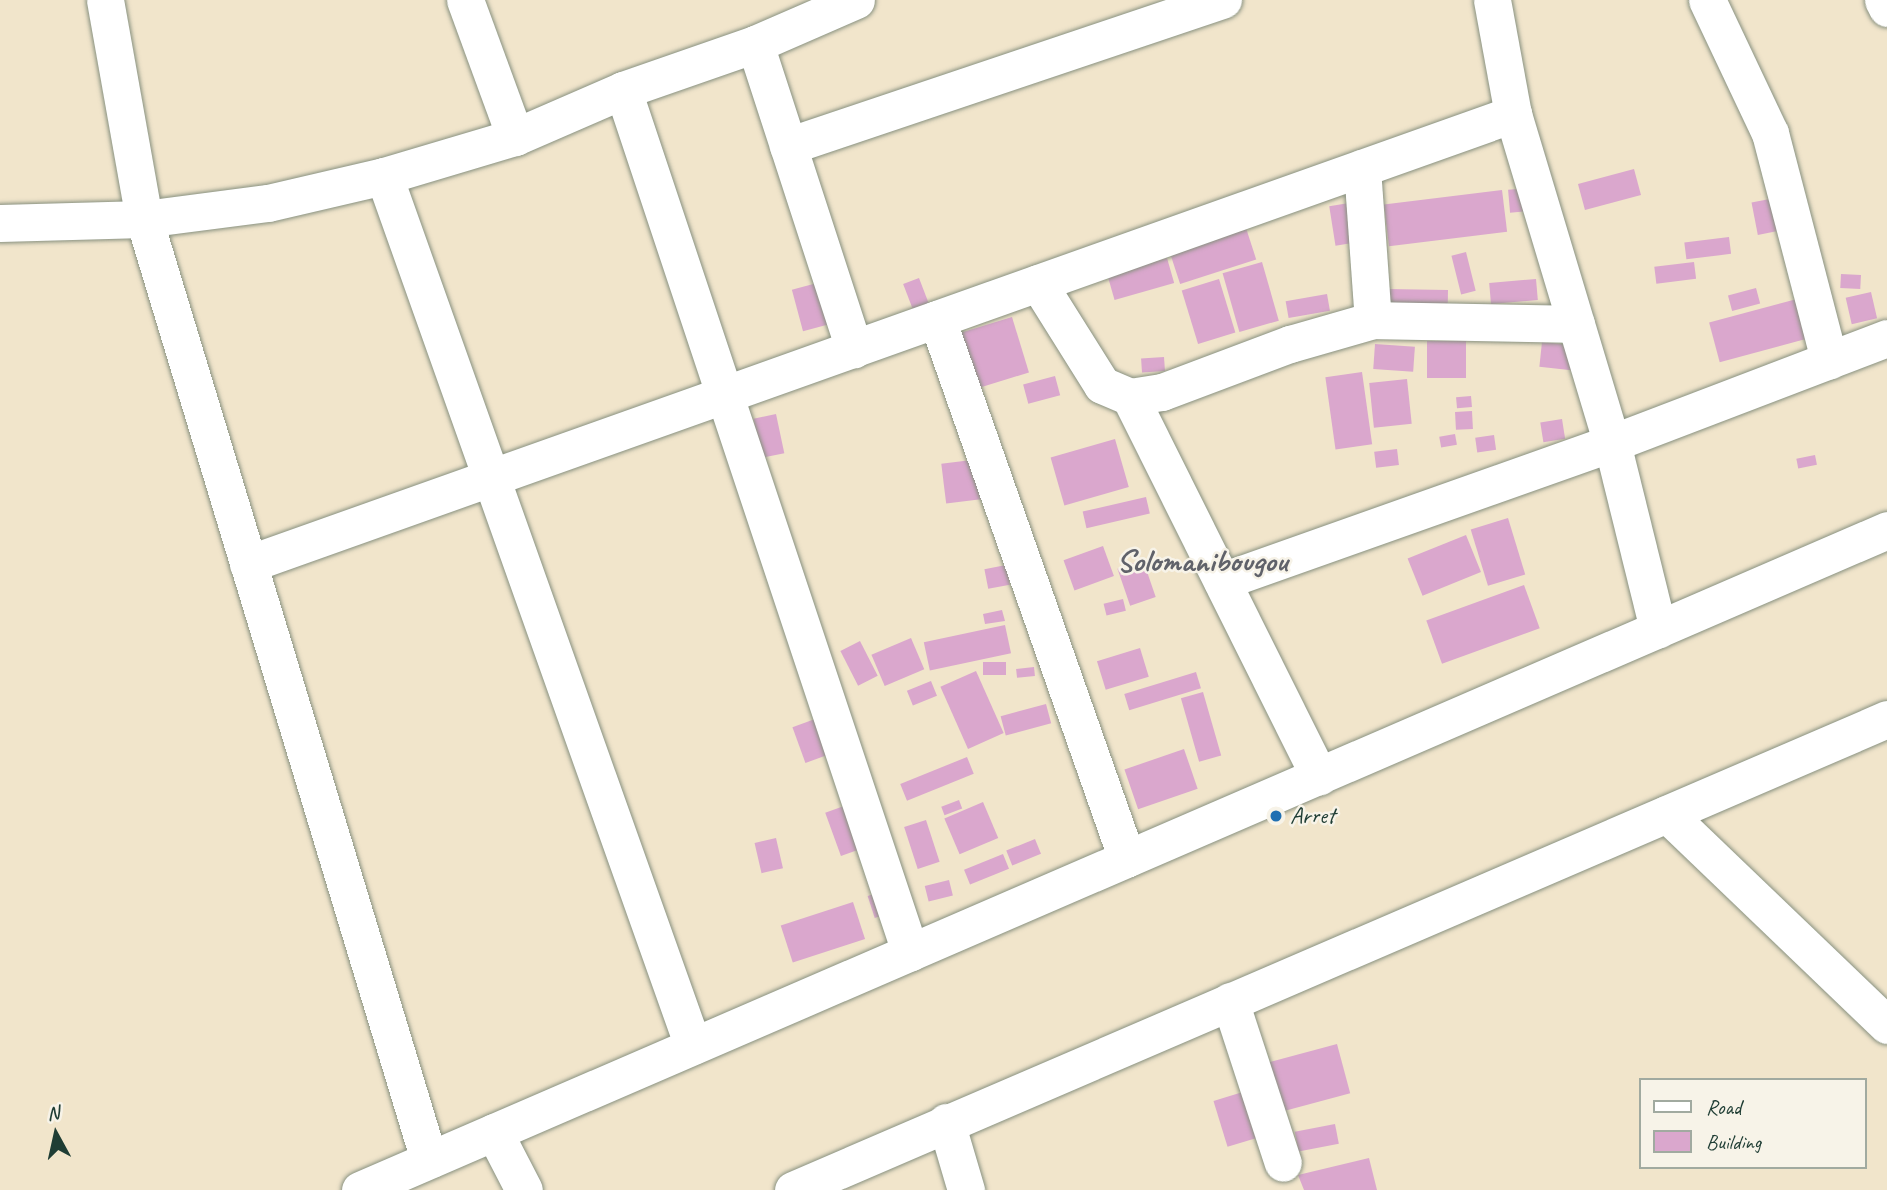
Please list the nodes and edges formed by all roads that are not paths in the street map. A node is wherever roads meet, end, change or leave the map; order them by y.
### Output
1 (105, 0) edge
2 (465, 0) edge
3 (856, 0) edge
4 (1223, 0) edge
5 (1492, 0) edge
6 (1707, 0) edge
7 (1883, 0) edge
8 (1887, 8) edge
9 (755, 44) junction
10 (624, 90) junction
11 (1513, 114) junction
12 (514, 137) junction
13 (788, 146) junction
14 (1362, 168) junction
15 (384, 176) junction
16 (144, 219) junction
17 (0, 223) edge
18 (1038, 283) junction
19 (937, 319) junction
20 (1373, 320) junction
21 (1576, 324) junction
22 (1887, 338) edge
23 (854, 349) junction
24 (1829, 360) junction
25 (725, 394) junction
26 (1130, 397) junction
27 (1612, 443) junction
28 (492, 477) junction
29 (1887, 530) edge
30 (248, 564) junction
31 (1222, 581) junction
32 (1658, 629) junction
33 (1887, 719) edge
34 (1319, 776) junction
35 (1667, 814) junction
36 (1127, 859) junction
37 (910, 953) junction
38 (1230, 1001) junction
39 (1887, 1025) edge
40 (693, 1046) junction
41 (946, 1122) junction
42 (494, 1132) junction
43 (429, 1160) junction
44 (1283, 1163) dead end
45 (360, 1190) edge
46 (524, 1190) edge
47 (793, 1190) edge
48 (966, 1190) edge

1 - 16 street
2 - 12 street
3 - 9 street
4 - 13 street
5 - 11 street
6 - 24 street
7 - 8 street
9 - 10 street
9 - 13 street
10 - 12 street
10 - 25 street
11 - 14 street
11 - 21 street
12 - 15 street
13 - 23 street
14 - 18 street
14 - 20 street
15 - 16 street
15 - 28 street
16 - 17 street
16 - 30 street
18 - 19 street
18 - 26 street
19 - 23 street
19 - 36 street
20 - 21 street
20 - 26 street
21 - 27 street
22 - 24 street
23 - 25 street
24 - 27 street
25 - 28 street
25 - 37 street
26 - 31 street
27 - 31 street
27 - 32 street
28 - 30 street
28 - 40 street
29 - 32 street
30 - 43 street
31 - 34 street
32 - 34 street
33 - 35 street
34 - 36 street
35 - 38 street
35 - 39 street
36 - 37 street
37 - 40 street
38 - 41 street
38 - 44 street
40 - 42 street
41 - 47 street
41 - 48 street
42 - 43 street
42 - 46 street
43 - 45 street

